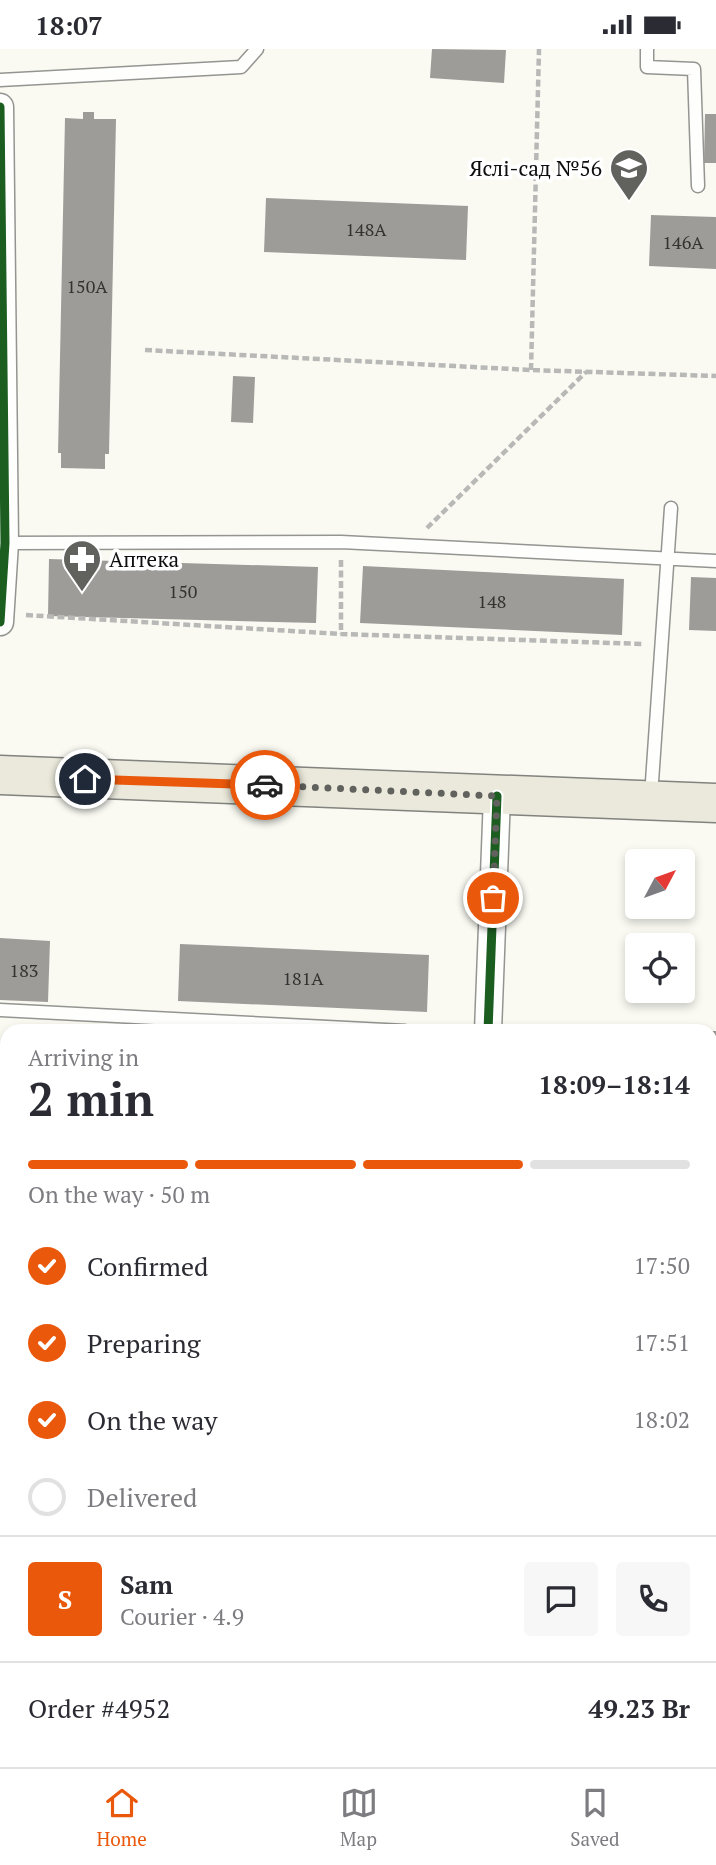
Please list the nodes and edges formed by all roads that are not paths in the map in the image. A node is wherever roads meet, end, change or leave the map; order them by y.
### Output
1 (257, 49) edge
2 (647, 49) edge
3 (0, 79) edge
4 (0, 107) edge
5 (698, 186) dead end
6 (671, 508) dead end
7 (5, 543) junction
8 (668, 560) junction
9 (716, 561) edge
10 (1, 614) edge
11 (0, 622) edge
12 (0, 775) edge
13 (497, 796) junction
14 (650, 800) junction
15 (716, 803) edge
16 (0, 1010) edge
17 (270, 1024) edge
18 (488, 1024) edge

1 - 3 lane
2 - 5 lane
4 - 7 street
6 - 8 lane
7 - 8 lane
7 - 10 street
8 - 9 lane
8 - 14 lane
10 - 11 street
12 - 13 main road
13 - 14 main road
13 - 18 street
14 - 15 main road
16 - 17 lane

